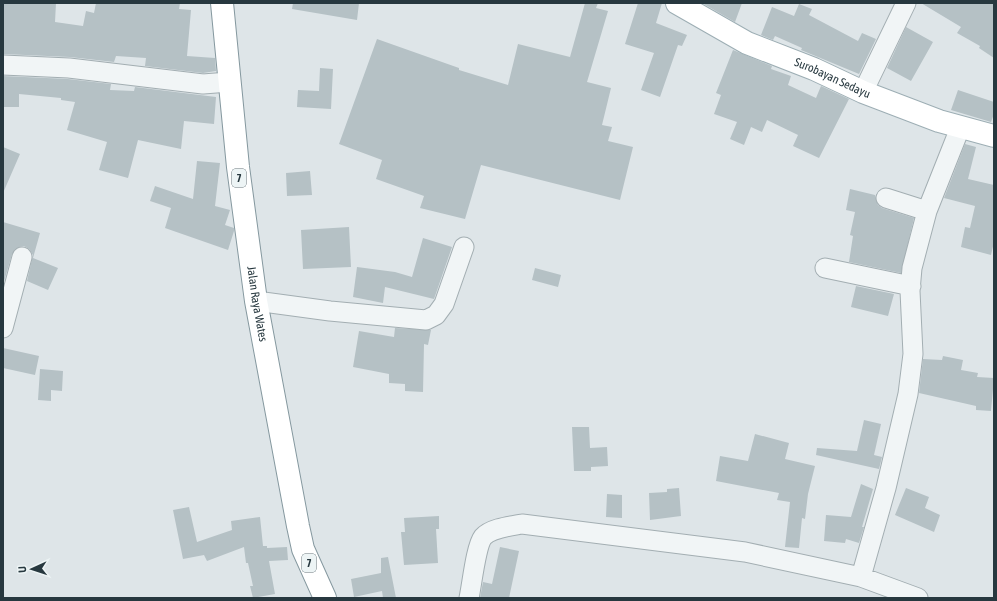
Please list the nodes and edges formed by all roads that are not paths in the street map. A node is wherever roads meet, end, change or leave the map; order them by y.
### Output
1 (222, 3) edge
2 (677, 3) edge
3 (906, 3) edge
4 (3, 65) edge
5 (229, 82) junction
6 (863, 92) junction
7 (960, 128) junction
8 (993, 132) edge
9 (886, 198) dead end
10 (927, 211) junction
11 (464, 247) dead end
12 (22, 257) dead end
13 (825, 268) dead end
14 (911, 286) junction
15 (256, 300) junction
16 (3, 328) edge
17 (861, 577) junction
18 (325, 598) edge
19 (469, 598) edge
20 (918, 598) edge

1 - 5 main road, Jalan Raya Wates / 7
2 - 6 main road, Surobayan Sedayu
3 - 6 street
4 - 5 street
5 - 15 main road, Jalan Raya Wates / 7
6 - 7 main road, Surobayan Sedayu
7 - 8 main road, Surobayan Sedayu
7 - 10 street
9 - 10 street
10 - 14 street
11 - 15 street
12 - 16 street
13 - 14 street
14 - 17 street
15 - 18 main road, Jalan Raya Wates / 7
17 - 19 street
17 - 20 street

